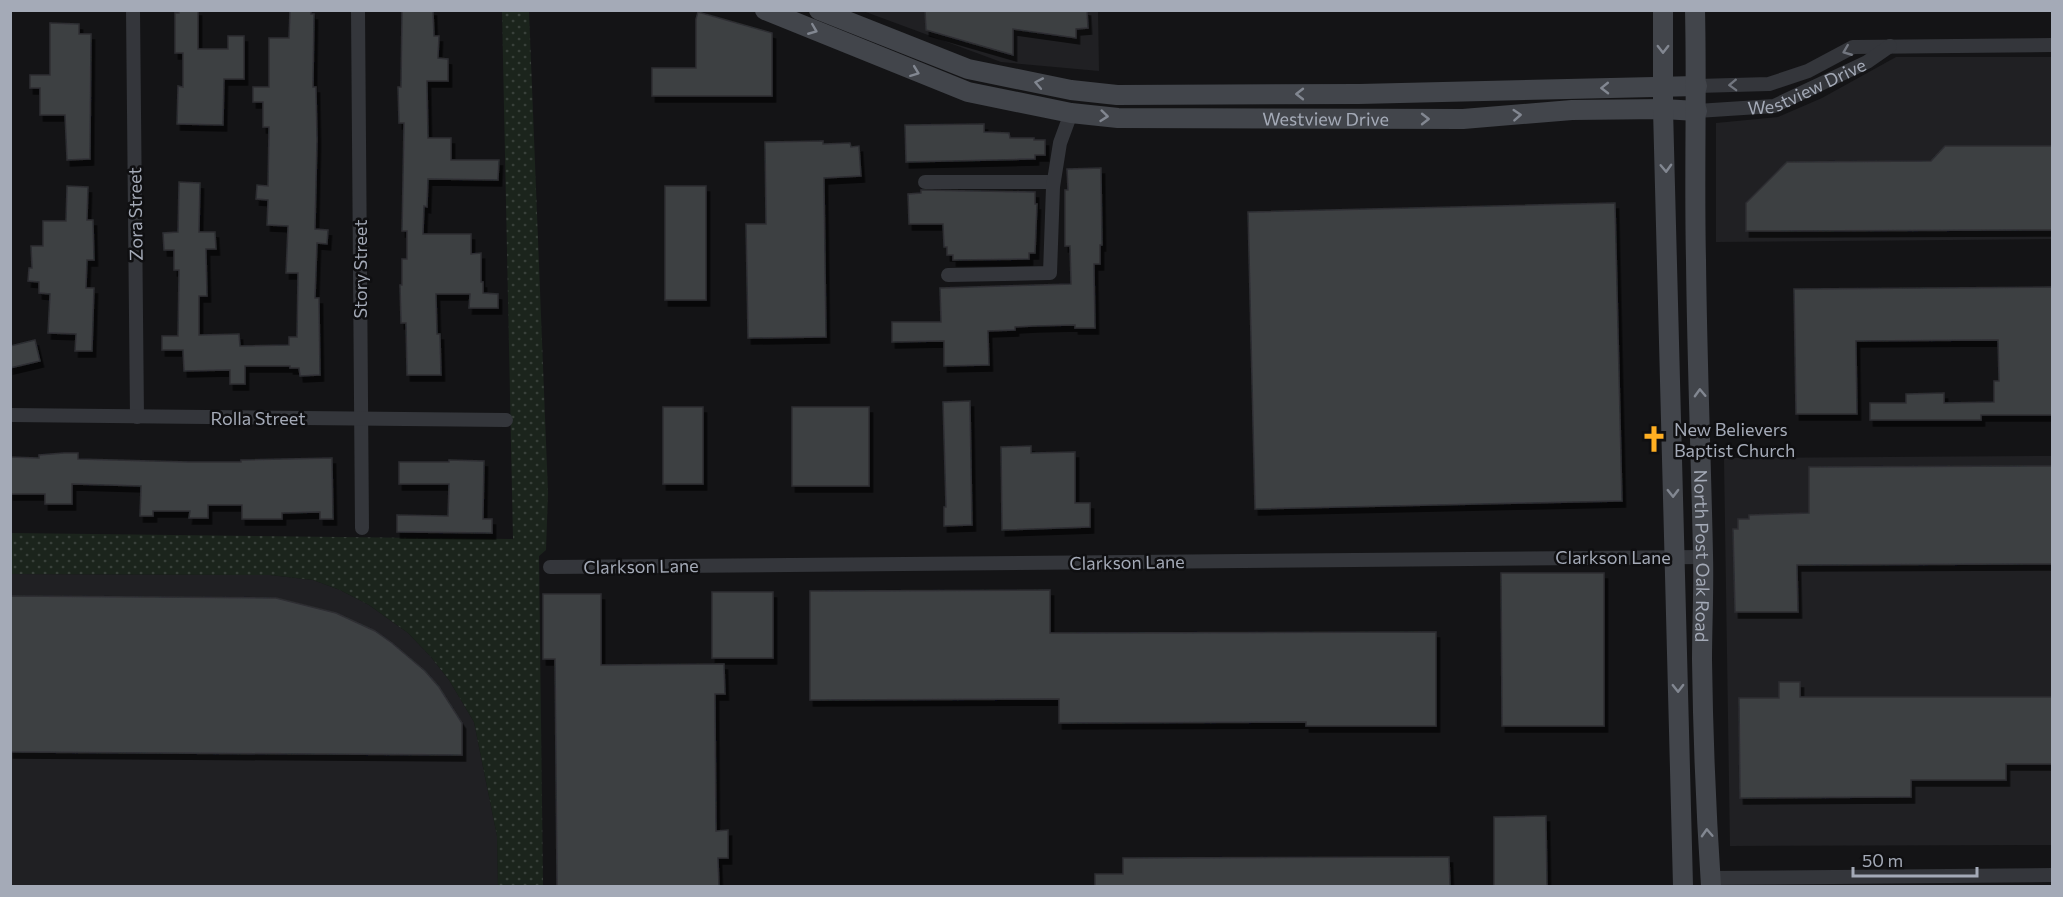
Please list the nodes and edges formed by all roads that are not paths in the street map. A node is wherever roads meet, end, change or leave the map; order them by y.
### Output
1 (133, 10) edge
2 (358, 10) edge
3 (765, 10) edge
4 (819, 10) edge
5 (1663, 10) edge
6 (1695, 10) edge
7 (2052, 45) edge
8 (1890, 46) junction
9 (1697, 86) junction
10 (1663, 87) junction
11 (1663, 109) junction
12 (1697, 111) junction
13 (1071, 113) junction
14 (925, 182) dead end
15 (1053, 182) junction
16 (948, 274) dead end
17 (10, 416) edge
18 (137, 417) junction
19 (362, 418) junction
20 (506, 420) dead end
21 (362, 528) dead end
22 (1704, 556) junction
23 (1675, 557) junction
24 (550, 567) dead end
25 (2052, 875) edge
26 (1710, 882) edge
27 (1683, 886) edge

1 - 18 street, Zora Street
2 - 19 street, Story Street
3 -> 13 main road, Westview Drive
10 -> 4 main road, Westview Drive
5 -> 10 main road, North Post Oak Road
6 - 9 main road, North Post Oak Road
7 - 8 street, Westview Drive
8 -> 9 street, Westview Drive
8 - 12 street, Westview Drive
9 - 10 main road, Westview Drive
9 - 12 main road, North Post Oak Road
10 - 11 main road, North Post Oak Road
11 - 12 main road, Westview Drive
13 -> 11 main road, Westview Drive
11 -> 23 main road, North Post Oak Road
22 -> 12 main road, North Post Oak Road
13 - 15 street
14 - 15 street
15 - 16 street
17 - 18 street, Rolla Street
18 - 19 street, Rolla Street
19 - 20 street, Rolla Street
19 - 21 street, Story Street
22 - 23 street, Clarkson Lane
26 -> 22 main road, North Post Oak Road
23 - 24 street, Clarkson Lane
23 -> 27 main road, North Post Oak Road
25 - 26 street

